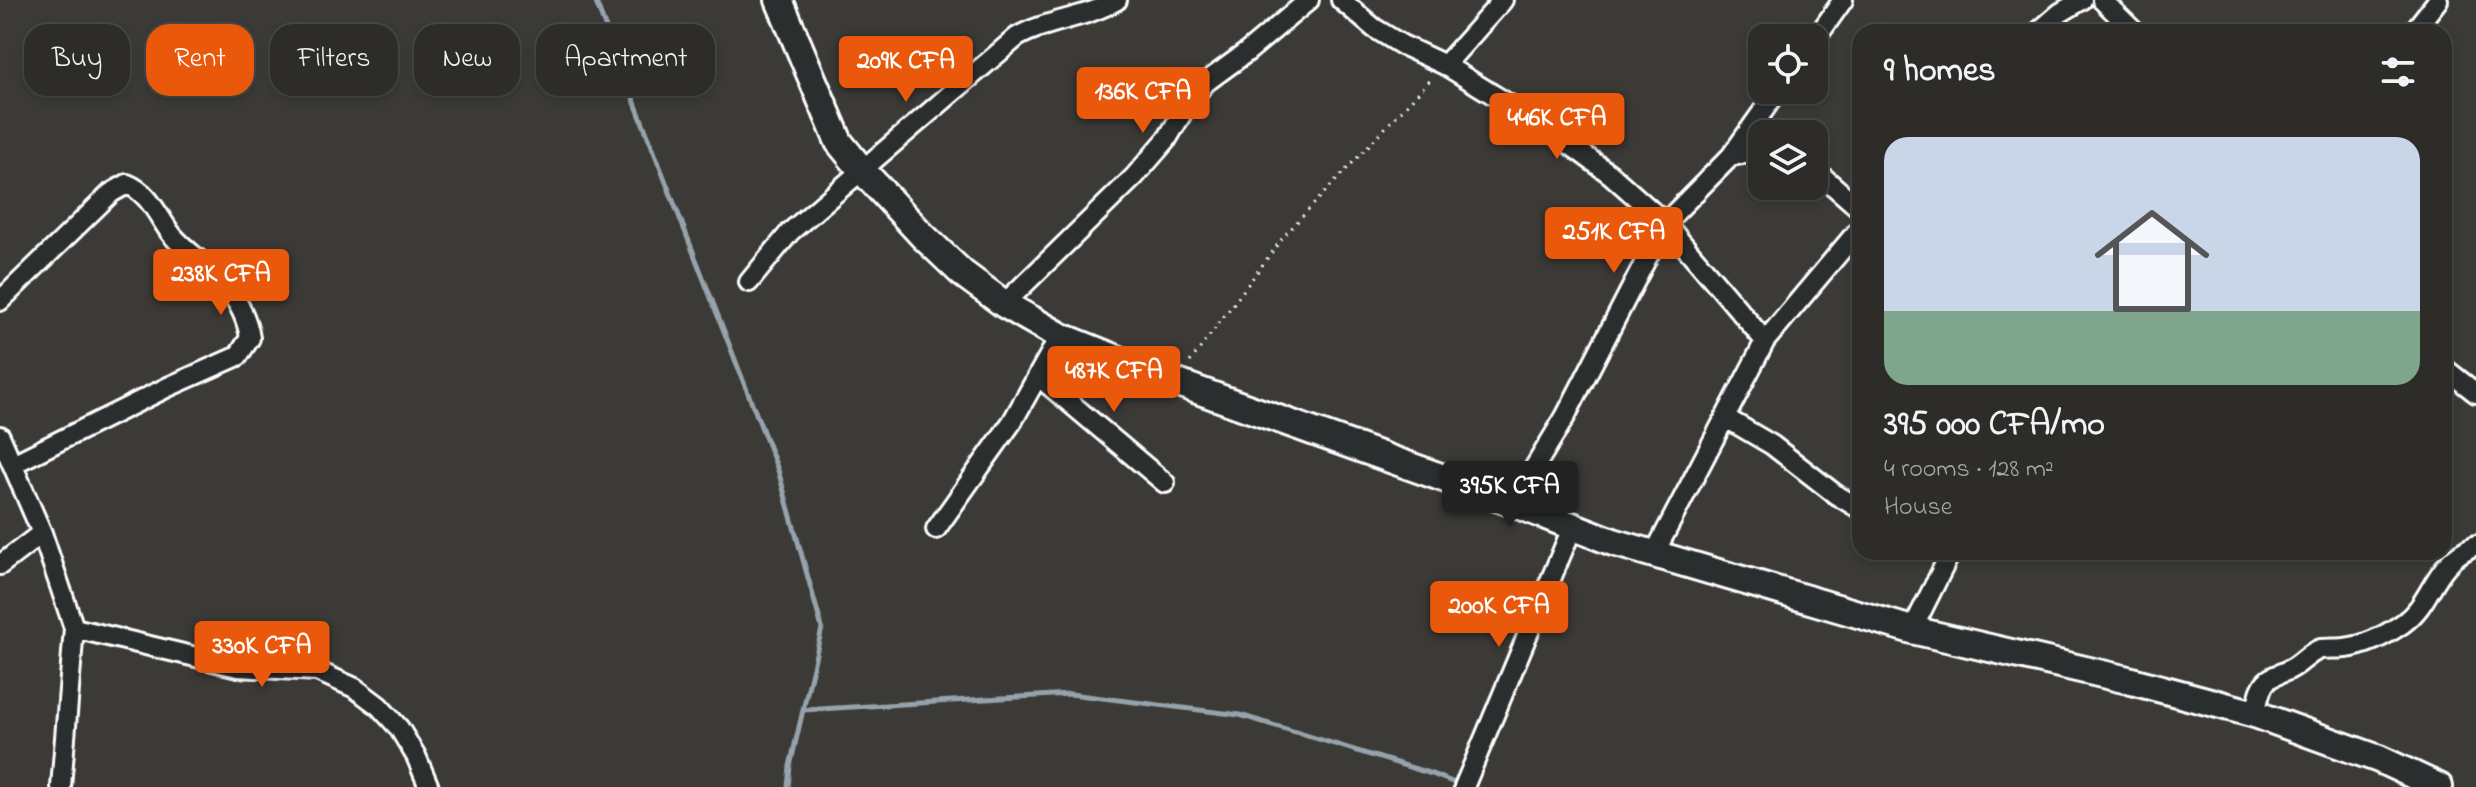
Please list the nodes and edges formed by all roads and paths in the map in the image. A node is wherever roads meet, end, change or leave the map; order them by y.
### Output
1 (779, 0) edge
2 (1117, 0) edge
3 (1309, 0) edge
4 (1341, 0) edge
5 (1503, 0) edge
6 (1843, 0) edge
7 (2082, 0) edge
8 (2102, 0) edge
9 (2438, 0) edge
10 (1826, 24) edge
11 (2047, 24) edge
12 (2127, 24) edge
13 (2419, 24) edge
14 (1445, 65) junction
15 (1768, 104) edge
16 (1748, 153) edge
17 (1731, 156) junction
18 (861, 169) junction
19 (1828, 181) edge
20 (1852, 202) edge
21 (1665, 223) junction
22 (1852, 238) edge
23 (749, 282) dead end
24 (0, 301) edge
25 (1004, 304) junction
26 (1060, 336) junction
27 (1765, 341) junction
28 (2452, 374) edge
29 (1038, 376) junction
30 (1175, 382) junction
31 (2476, 393) edge
32 (1726, 418) junction
33 (0, 436) edge
34 (13, 464) junction
35 (1165, 483) dead end
36 (1513, 503) junction
37 (1852, 504) edge
38 (1573, 526) junction
39 (936, 529) dead end
40 (42, 533) junction
41 (2476, 545) edge
42 (1654, 554) junction
43 (2452, 559) edge
44 (1941, 560) edge
45 (2451, 560) edge
46 (0, 565) edge
47 (74, 628) junction
48 (1912, 630) junction
49 (2255, 714) junction
50 (61, 787) edge
51 (429, 787) edge
52 (1464, 787) edge
53 (2439, 787) edge

1 - 18 street
2 - 18 street
3 - 25 street
4 - 14 street
5 - 14 street
6 - 10 street
7 - 11 street
8 - 12 street
9 - 13 street
14 - 21 street
14 - 30 path
15 - 17 street
16 - 17 street
17 - 21 street
18 - 23 street
18 - 25 street
19 - 20 street
21 - 27 street
21 - 36 street
22 - 27 street
24 - 34 street
25 - 26 street
26 - 29 street
26 - 30 street
27 - 32 street
28 - 31 street
29 - 35 street
29 - 39 street
30 - 36 street
32 - 37 street
32 - 42 street
33 - 34 street
34 - 40 street
36 - 38 street
38 - 42 street
38 - 52 street
40 - 46 street
40 - 47 street
41 - 43 street
42 - 48 street
44 - 48 street
45 - 49 street
47 - 50 street
47 - 51 street
48 - 49 street
49 - 53 street

